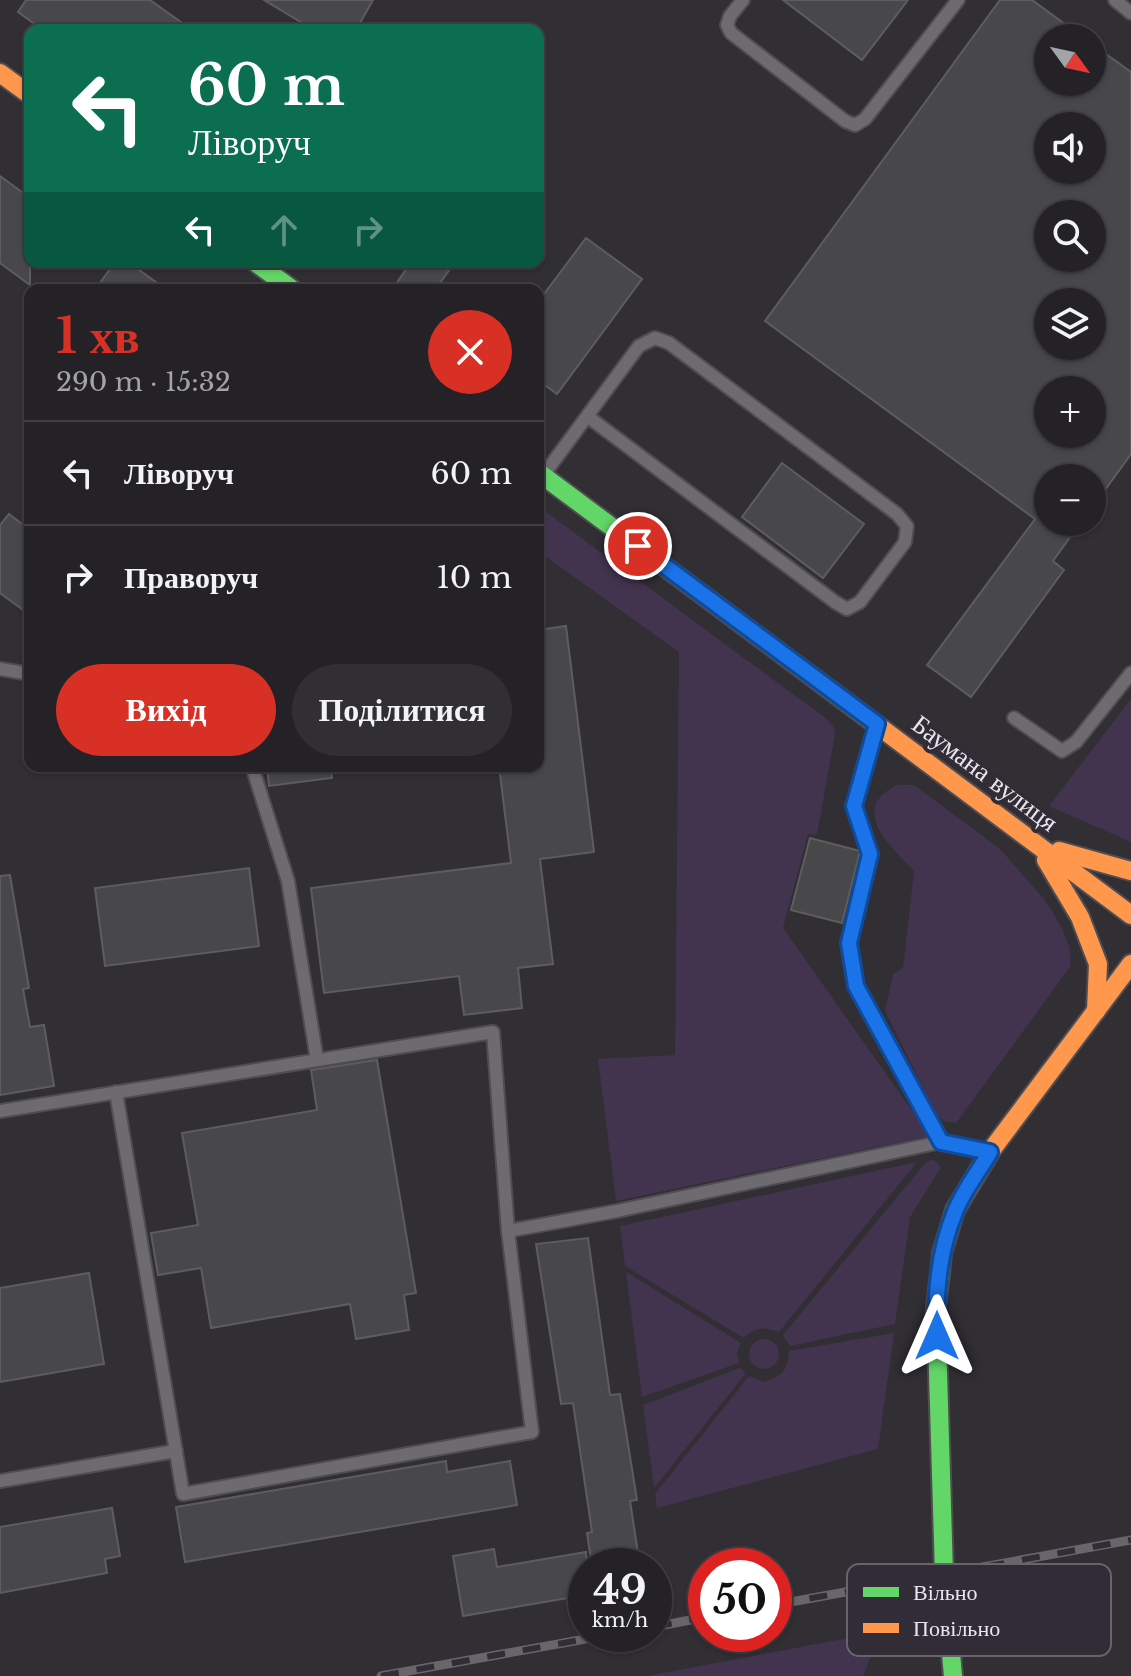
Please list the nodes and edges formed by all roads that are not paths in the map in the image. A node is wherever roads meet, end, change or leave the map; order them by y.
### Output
1 (743, 0) edge
2 (958, 0) edge
3 (1115, 0) edge
4 (1131, 13) edge
5 (0, 73) edge
6 (24, 91) edge
7 (263, 268) edge
8 (285, 284) edge
9 (587, 416) junction
10 (544, 469) edge
11 (544, 477) edge
12 (0, 669) edge
13 (24, 673) edge
14 (1131, 673) edge
15 (1014, 718) dead end
16 (877, 724) junction
17 (254, 772) edge
18 (1037, 845) junction
19 (1131, 871) edge
20 (1131, 915) edge
21 (1131, 964) edge
22 (1096, 1011) junction
23 (317, 1060) junction
24 (116, 1092) junction
25 (0, 1111) edge
26 (941, 1142) junction
27 (990, 1152) junction
28 (508, 1231) junction
29 (176, 1451) junction
30 (0, 1481) edge
31 (944, 1564) edge
32 (951, 1656) edge
33 (953, 1676) edge

1 - 2 lane
3 - 4 lane
5 - 6 main road
7 - 8 main road
9 - 9 lane
9 - 10 lane
11 - 16 main road, Баумана вулиця
12 - 13 lane
14 - 15 lane
16 - 18 main road, Баумана вулиця
16 - 26 lane
17 - 23 lane
18 - 19 main road
18 - 20 main road, Баумана вулиця
18 - 22 main road
21 - 22 main road
22 - 27 main road
23 - 24 lane
23 - 28 lane
24 - 25 lane
24 - 29 lane
26 - 27 lane
26 - 28 lane
27 - 31 main road
28 - 29 lane
29 - 30 lane
32 - 33 main road

